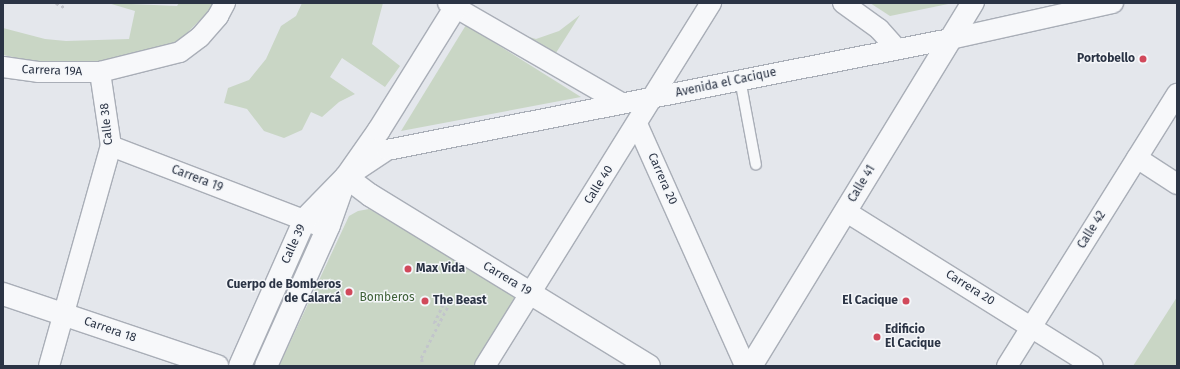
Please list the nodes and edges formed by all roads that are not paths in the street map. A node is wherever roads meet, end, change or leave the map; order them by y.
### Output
1 (224, 3) edge
2 (711, 3) edge
3 (842, 3) edge
4 (973, 3) edge
5 (1113, 3) edge
6 (454, 4) edge
7 (950, 39) junction
8 (896, 48) junction
9 (3, 67) edge
10 (100, 72) junction
11 (740, 79) junction
12 (1177, 94) edge
13 (650, 99) junction
14 (621, 103) junction
15 (637, 124) junction
16 (111, 146) junction
17 (1137, 158) junction
18 (756, 165) dead end
19 (346, 177) junction
20 (1177, 184) edge
21 (845, 211) junction
22 (305, 219) junction
23 (327, 230) junction
24 (531, 293) junction
25 (3, 294) edge
26 (65, 315) junction
27 (1033, 327) junction
28 (49, 366) edge
29 (218, 366) edge
30 (240, 366) edge
31 (266, 366) edge
32 (485, 366) edge
33 (649, 366) edge
34 (745, 366) edge
35 (751, 366) edge
36 (1007, 366) edge
37 (1093, 366) edge

1 - 10 street
2 - 13 street, Calle 40
3 - 8 street
4 - 7 street, Calle 41
5 - 7 street, Avenida el Cacique
6 - 14 street
6 - 19 street, Calle 39
7 - 8 street, Avenida el Cacique
7 - 21 street, Calle 41
8 - 11 street, Avenida el Cacique
9 - 10 street, Carrera 19A
10 - 16 street, Calle 38
11 - 13 street, Avenida el Cacique
11 - 18 lane
12 - 17 street, Calle 42
13 - 14 street, Avenida el Cacique
13 - 15 street, Calle 40
14 - 19 street, Avenida el Cacique
15 - 24 street, Calle 40
15 - 34 street, Carrera 20
16 - 22 street, Carrera 19
16 - 26 street, Calle 38
17 - 20 street
17 - 27 street, Calle 42
19 - 22 street, Calle 39
19 - 23 street, Calle 39
19 - 24 street, Carrera 19
21 - 27 street, Carrera 20
21 - 35 street, Calle 41
22 - 23 street, Carrera 19
22 - 30 street, Calle 39
23 - 31 street, Calle 39
24 - 32 street, Calle 40
24 - 33 street, Carrera 19
25 - 26 street, Carrera 18
26 - 28 street, Calle 38
26 - 29 street, Carrera 18
27 - 36 street, Calle 42
27 - 37 street, Carrera 20

